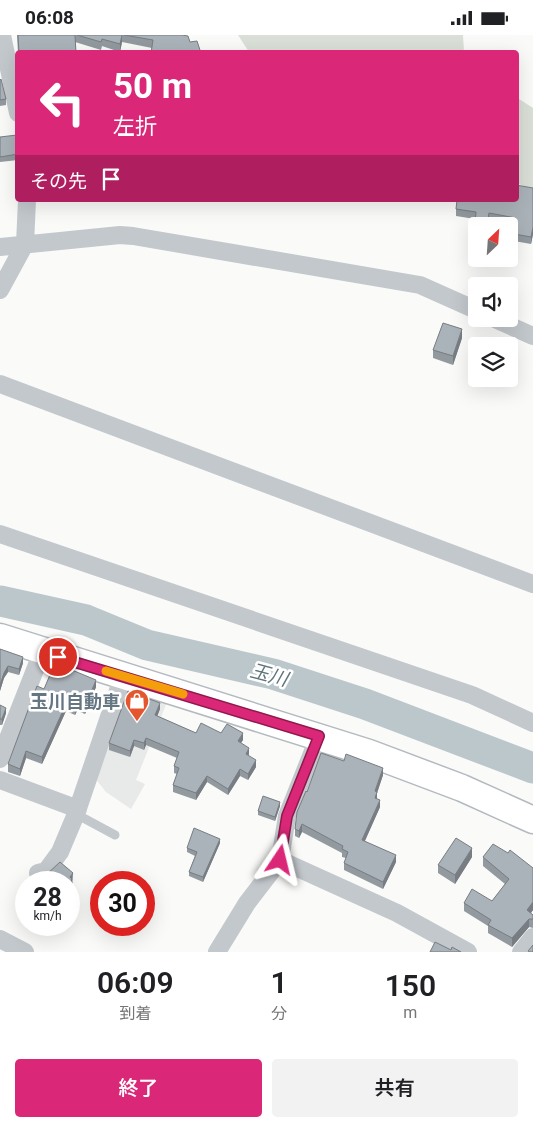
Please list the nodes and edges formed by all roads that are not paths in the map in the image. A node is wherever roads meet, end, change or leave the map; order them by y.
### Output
1 (2, 35) edge
2 (15, 98) edge
3 (27, 202) edge
4 (26, 244) junction
5 (0, 247) edge
6 (0, 290) edge
7 (468, 306) edge
8 (513, 327) edge
9 (533, 336) edge
10 (0, 384) edge
11 (0, 534) edge
12 (533, 584) edge
13 (0, 637) edge
14 (42, 652) junction
15 (123, 676) junction
16 (533, 723) edge
17 (319, 736) junction
18 (0, 759) edge
19 (0, 780) edge
20 (77, 811) junction
21 (533, 820) edge
22 (116, 835) dead end
23 (280, 860) junction
24 (46, 871) edge
25 (533, 937) edge
26 (0, 939) edge
27 (25, 952) edge
28 (217, 952) edge
29 (468, 952) edge
30 (521, 952) edge

1 - 2 street
3 - 4 street
4 - 5 street
4 - 6 street
4 - 7 street
8 - 9 street
10 - 12 street
11 - 16 street
13 - 14 street
14 - 15 street
14 - 18 street
15 - 17 street
15 - 20 street
17 - 21 street
17 - 23 street
19 - 20 street
20 - 22 lane
20 - 24 street
23 - 28 street
23 - 29 street
25 - 30 street
26 - 27 street

